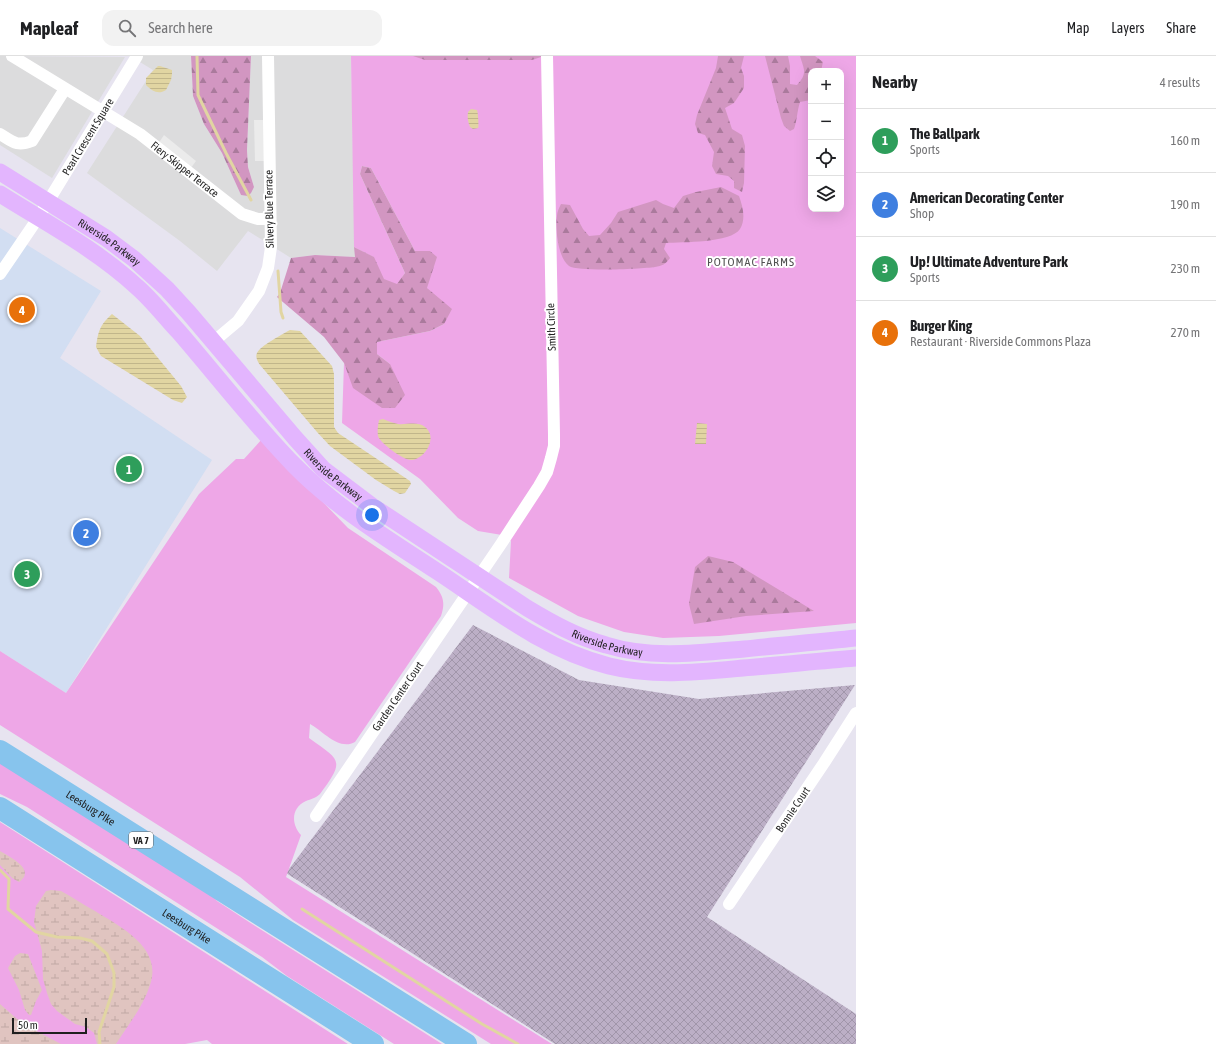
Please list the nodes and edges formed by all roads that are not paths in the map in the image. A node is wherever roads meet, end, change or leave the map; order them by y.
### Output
1 (12, 56) edge
2 (137, 56) edge
3 (268, 56) edge
4 (547, 56) edge
5 (65, 88) junction
6 (103, 111) junction
7 (0, 134) edge
8 (0, 172) edge
9 (0, 194) edge
10 (48, 202) junction
11 (38, 218) junction
12 (270, 219) junction
13 (0, 274) edge
14 (213, 342) junction
15 (478, 577) junction
16 (468, 592) junction
17 (856, 638) edge
18 (856, 658) edge
19 (856, 713) edge
20 (0, 751) edge
21 (0, 808) edge
22 (316, 816) dead end
23 (729, 904) dead end
24 (374, 1044) edge
25 (466, 1044) edge

1 - 5 street, Fiery Skipper Terrace
2 - 6 street, Pearl Crescent Square
3 - 12 street, Silvery Blue Terrace
4 - 15 street, Smith Circle
5 - 6 street, Fiery Skipper Terrace
5 - 7 street
6 - 10 street, Pearl Crescent Square
6 - 12 street, Fiery Skipper Terrace
8 - 10 main road, Riverside Parkway
9 - 11 main road, Riverside Parkway
10 - 11 street, Pearl Crescent Square
10 - 14 main road, Riverside Parkway
11 - 13 street, Pearl Crescent Square
11 - 16 main road, Riverside Parkway
12 - 14 street, Silvery Blue Terrace
14 - 15 main road, Riverside Parkway
15 - 16 street, Garden Center Court
15 - 17 main road, Riverside Parkway
16 - 18 main road, Riverside Parkway
16 - 22 street, Garden Center Court
19 - 23 street, Bonnie Court
20 - 25 highway, Leesburg PIke / VA 7
21 - 24 highway, Leesburg Pike

